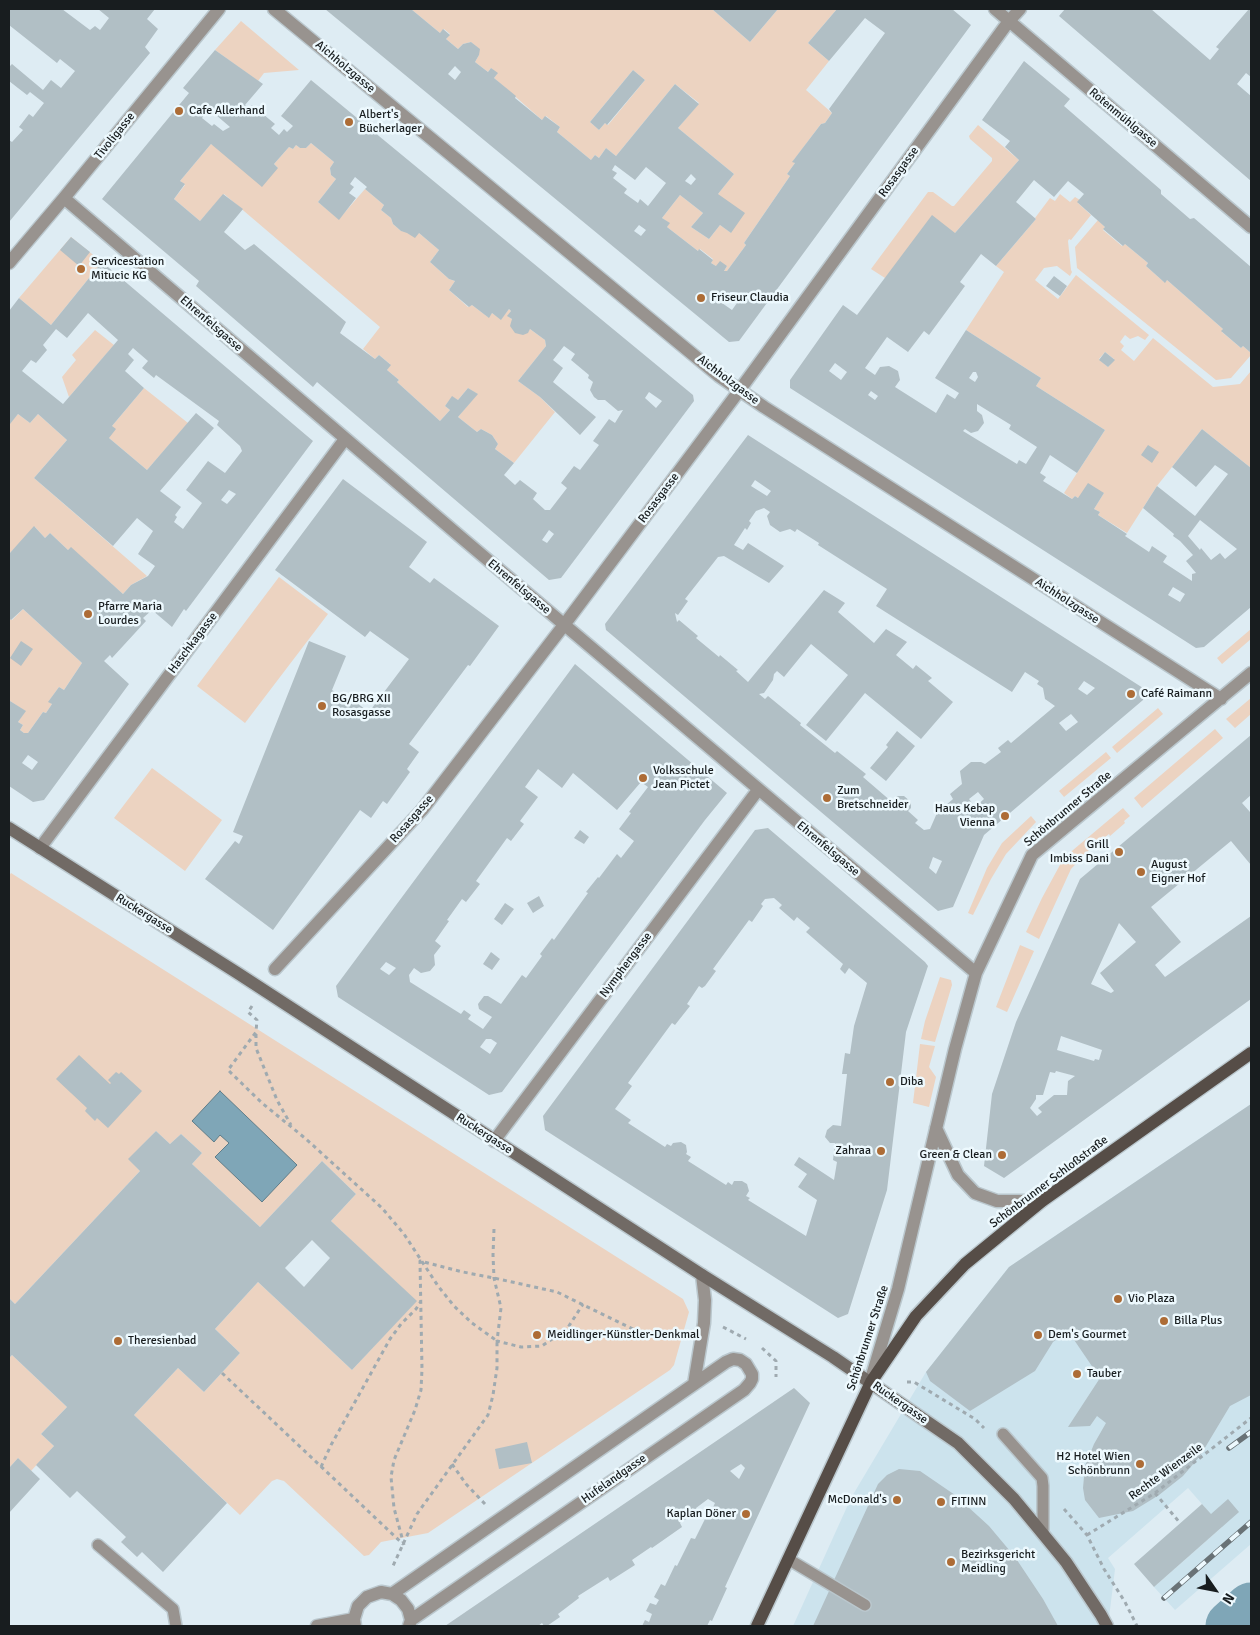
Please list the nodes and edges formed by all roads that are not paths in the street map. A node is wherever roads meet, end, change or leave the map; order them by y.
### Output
1 (219, 9) edge
2 (274, 9) edge
3 (995, 9) edge
4 (1020, 9) edge
5 (1009, 21) junction
6 (64, 198) junction
7 (1251, 227) edge
8 (9, 263) edge
9 (739, 391) junction
10 (345, 439) junction
11 (564, 625) junction
12 (1251, 673) edge
13 (1221, 699) junction
14 (758, 790) junction
15 (9, 828) edge
16 (40, 848) junction
17 (275, 969) dead end
18 (976, 973) junction
19 (1251, 1054) edge
20 (936, 1128) junction
21 (494, 1141) junction
22 (1042, 1201) junction
23 (702, 1275) junction
24 (871, 1382) junction
25 (694, 1384) junction
26 (1003, 1434) dead end
27 (1044, 1534) junction
28 (98, 1545) dead end
29 (788, 1559) junction
30 (386, 1593) junction
31 (865, 1606) dead end
32 (354, 1623) edge
33 (410, 1623) edge
34 (176, 1626) edge
35 (317, 1626) edge
36 (757, 1626) edge
37 (1107, 1626) edge

1 - 6 street, Tivoligasse
2 - 9 street, Aichholzgasse
3 - 5 street, Rotenmühlgasse
4 - 5 street, Rosasgasse
5 - 7 street, Rotenmühlgasse
5 - 9 street, Rosasgasse
6 - 8 street, Tivoligasse
6 - 10 street, Ehrenfelsgasse
9 - 11 street, Rosasgasse
9 - 13 street, Aichholzgasse
10 - 11 street, Ehrenfelsgasse
10 - 16 street, Haschkagasse
11 - 14 street, Ehrenfelsgasse
11 - 17 street, Rosasgasse
12 - 13 street, Schönbrunner Straße
13 - 18 street, Schönbrunner Straße
14 - 18 street, Ehrenfelsgasse
14 - 21 street, Nymphengasse
15 - 16 main road, Ruckergasse
16 - 21 main road, Ruckergasse
18 - 20 street, Schönbrunner Straße
19 - 22 main road, Schönbrunner Schloßstraße
20 - 22 street
20 - 24 street, Schönbrunner Straße
21 - 23 main road, Ruckergasse
22 - 24 main road, Schönbrunner Schloßstraße
23 - 24 main road, Ruckergasse
23 - 25 street
24 - 27 main road, Ruckergasse
24 - 29 main road, Schönbrunner Straße
25 - 30 street, Hufelandgasse
25 - 33 street, Hufelandgasse
26 - 27 lane
27 - 37 main road, Ruckergasse
28 - 34 lane
29 - 31 lane
29 - 36 main road, Schönbrunner Straße
30 - 32 street, Hufelandgasse
30 - 33 street
32 - 35 street

